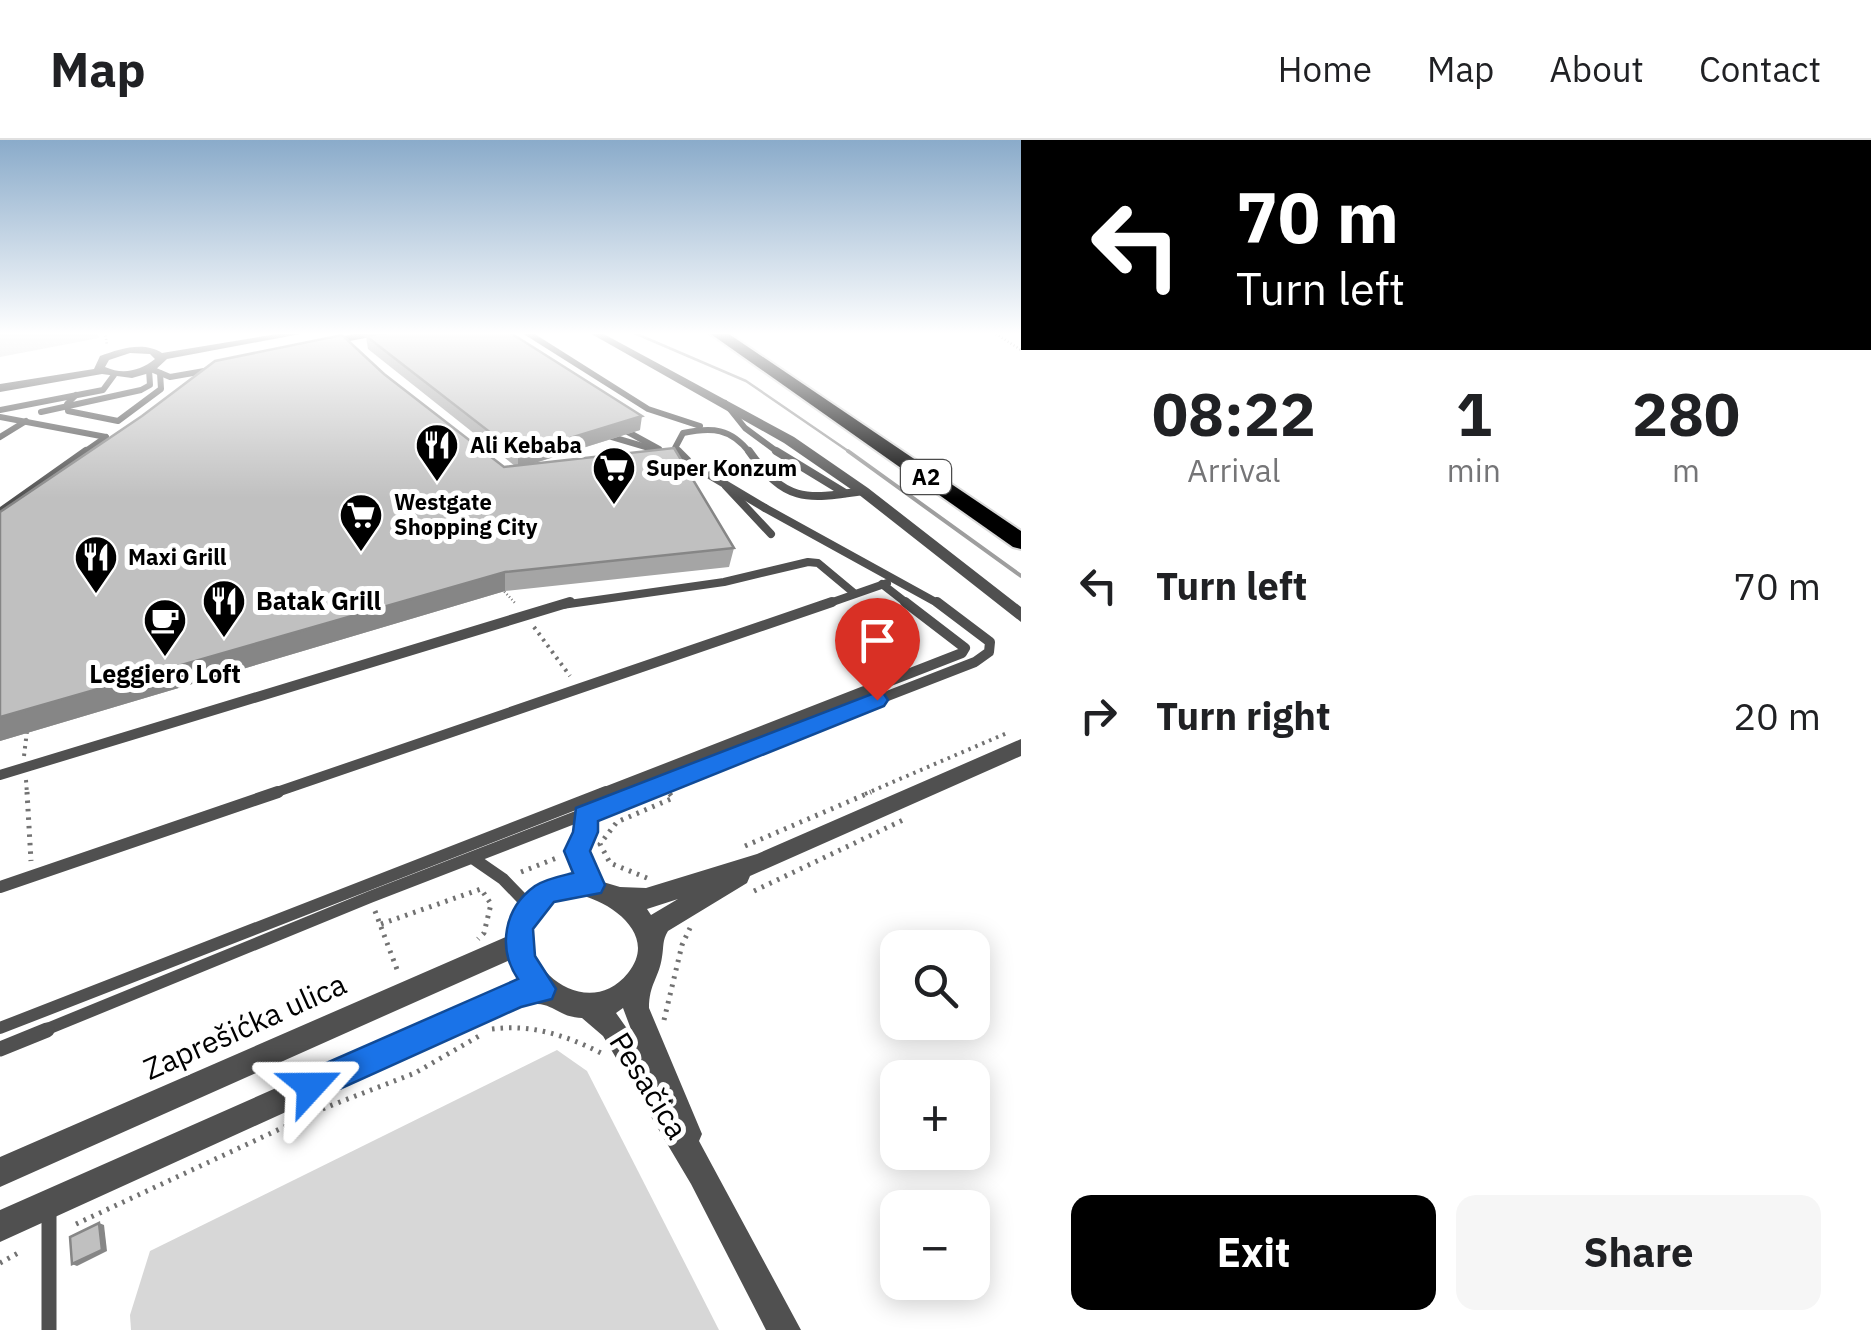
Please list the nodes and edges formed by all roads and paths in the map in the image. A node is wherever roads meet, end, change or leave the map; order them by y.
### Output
1 (102, 388) edge
2 (145, 388) edge
3 (160, 388) edge
4 (615, 388) edge
5 (696, 388) edge
6 (797, 388) edge
7 (818, 388) edge
8 (63, 402) junction
9 (725, 403) junction
10 (0, 414) edge
11 (27, 420) junction
12 (612, 422) edge
13 (598, 428) edge
14 (706, 428) junction
15 (0, 437) edge
16 (676, 455) junction
17 (863, 491) junction
18 (846, 494) junction
19 (0, 512) edge
20 (1021, 524) edge
21 (771, 534) dead end
22 (1021, 542) edge
23 (903, 582) junction
24 (882, 584) junction
25 (854, 593) junction
26 (1021, 616) edge
27 (1021, 727) edge
28 (1021, 748) edge
29 (0, 775) edge
30 (672, 798) dead end
31 (916, 814) dead end
32 (585, 815) junction
33 (753, 854) junction
34 (558, 857) dead end
35 (474, 859) junction
36 (521, 872) dead end
37 (658, 878) dead end
38 (591, 885) junction
39 (0, 887) edge
40 (481, 889) dead end
41 (744, 896) dead end
42 (370, 897) junction
43 (621, 897) junction
44 (530, 907) junction
45 (696, 921) dead end
46 (381, 924) junction
47 (649, 941) junction
48 (518, 944) junction
49 (400, 977) dead end
50 (636, 984) junction
51 (542, 989) junction
52 (587, 1005) junction
53 (664, 1025) dead end
54 (0, 1028) edge
55 (0, 1049) edge
56 (614, 1061) dead end
57 (0, 1172) edge
58 (702, 1173) junction
59 (49, 1202) junction
60 (76, 1224) dead end
61 (0, 1226) edge
62 (20, 1252) dead end
63 (0, 1262) edge
64 (50, 1330) edge
65 (784, 1330) edge

1 - 8 lane
2 - 8 lane
3 - 8 lane
4 - 14 lane
5 - 9 street
6 - 22 highway, A2
7 - 20 highway, A2
8 - 10 lane
8 - 11 lane
9 - 17 street
9 - 18 lane
10 - 11 lane
11 - 15 lane
11 - 19 lane
12 - 16 lane, bridge
13 - 16 lane, bridge
14 - 18 lane
14 - 21 lane
16 - 23 lane, bridge
17 - 18 lane
17 - 26 street
23 - 24 lane
23 - 32 lane
24 - 25 lane
24 - 54 lane
25 - 29 lane
25 - 39 lane
27 - 33 path
28 - 33 street
30 - 37 path
31 - 41 path
32 - 35 lane
32 - 38 lane
33 - 43 street
33 - 47 street
34 - 36 path
35 - 42 lane
35 - 44 lane
38 - 43 street
38 - 44 street
40 - 46 path
42 - 46 path
42 - 55 lane
43 - 47 street
44 - 48 street
45 - 53 path
46 - 49 path
47 - 50 street
48 - 51 street
48 - 57 street, Zaprešićka ulica
50 - 52 street
50 - 58 street, Pesačica
51 - 52 street
51 - 59 street
52 - 58 street, Pesačica
56 - 60 path
58 - 65 street, Pesačica
59 - 61 street
59 - 64 lane
62 - 63 path

